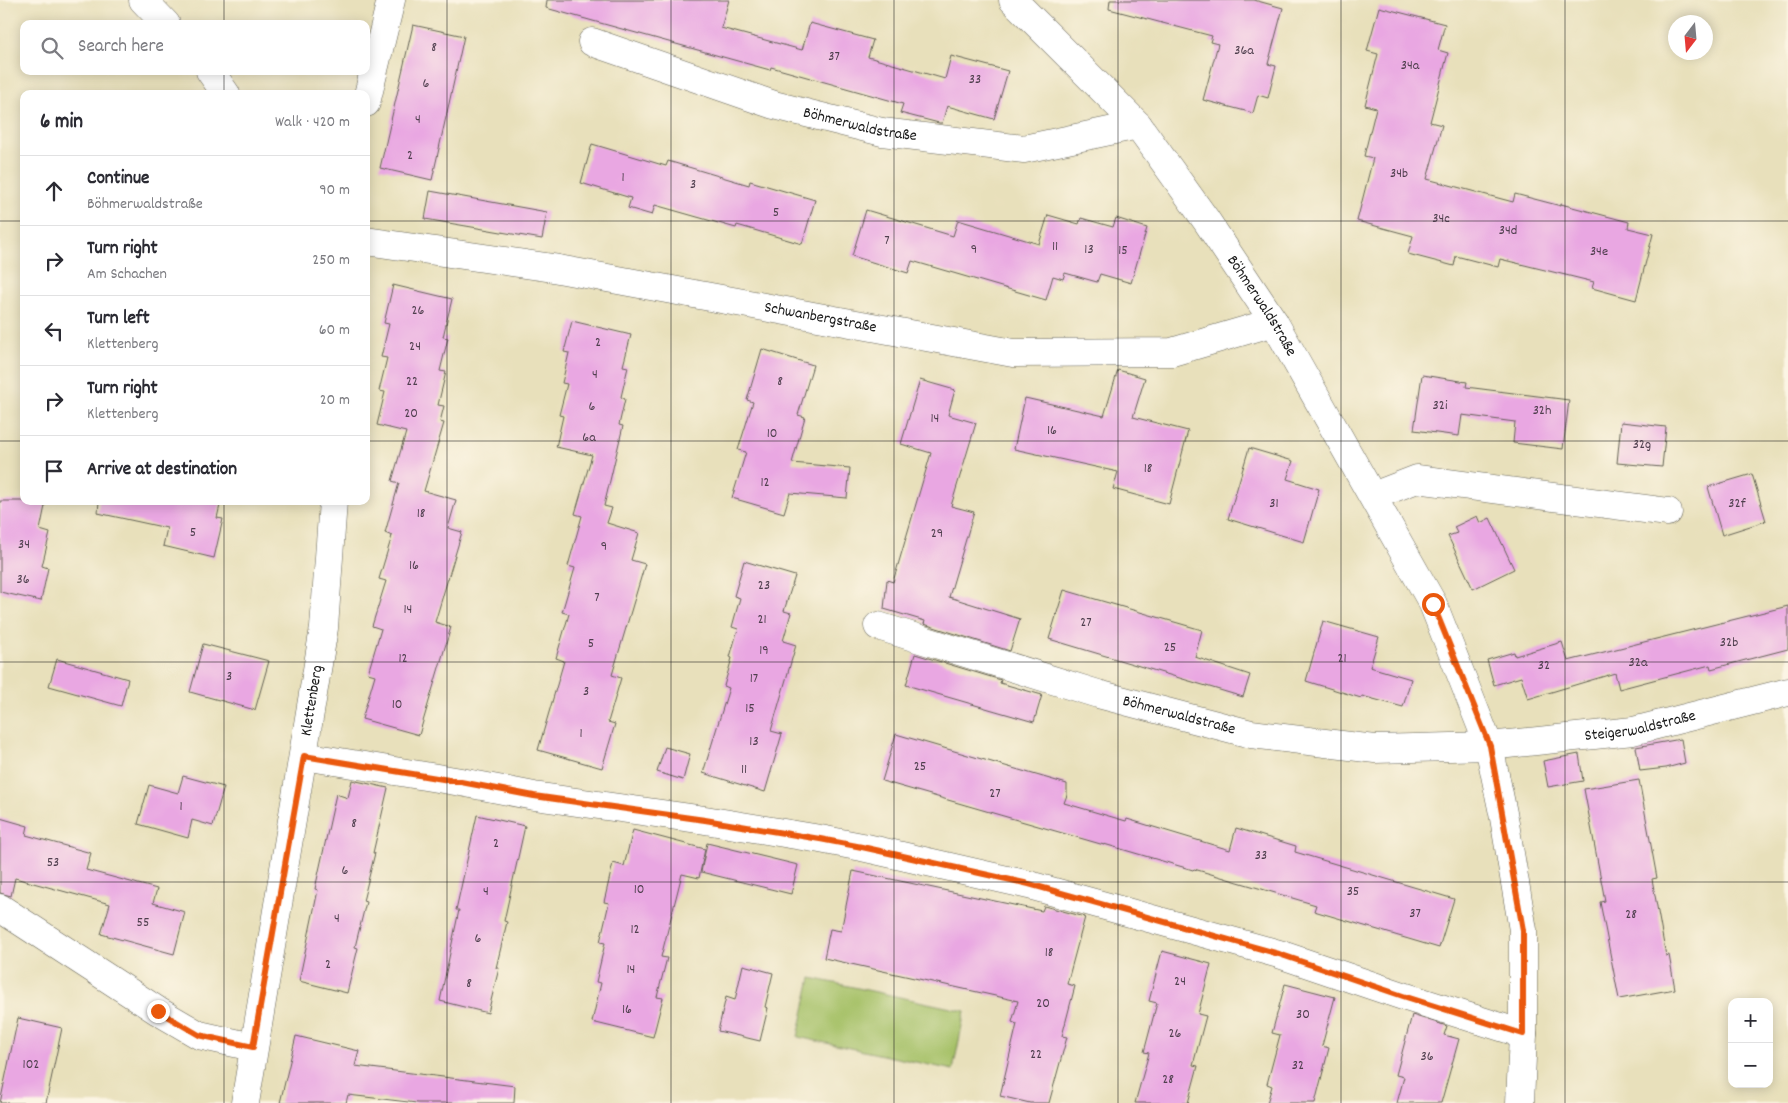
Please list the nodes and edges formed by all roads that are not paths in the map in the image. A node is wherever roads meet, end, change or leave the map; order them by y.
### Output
1 (143, 0) edge
2 (392, 0) edge
3 (1013, 0) edge
4 (162, 20) edge
5 (592, 42) dead end
6 (213, 75) edge
7 (223, 90) edge
8 (369, 90) edge
9 (1138, 125) junction
10 (370, 242) edge
11 (1274, 322) junction
12 (1372, 496) junction
13 (333, 505) edge
14 (1668, 512) dead end
15 (878, 626) dead end
16 (1788, 692) edge
17 (1490, 746) junction
18 (304, 756) junction
19 (0, 908) edge
20 (1523, 1034) junction
21 (253, 1047) junction
22 (245, 1103) edge
23 (1520, 1103) edge

1 - 4 street
2 - 8 street
3 - 9 street, Böhmerwaldstraße
5 - 9 street, Böhmerwaldstraße
6 - 7 street
9 - 11 street, Böhmerwaldstraße
10 - 11 street, Schwanbergstraße
11 - 12 street, Böhmerwaldstraße
12 - 14 street
12 - 17 street, Böhmerwaldstraße
13 - 18 street, Klettenberg
15 - 17 street, Böhmerwaldstraße
16 - 17 street, Steigerwaldstraße
17 - 20 street, Böhmerwaldstraße
18 - 20 street
18 - 21 street, Klettenberg
19 - 21 street
20 - 23 street, Böhmerwaldstraße
21 - 22 street, Klettenberg

